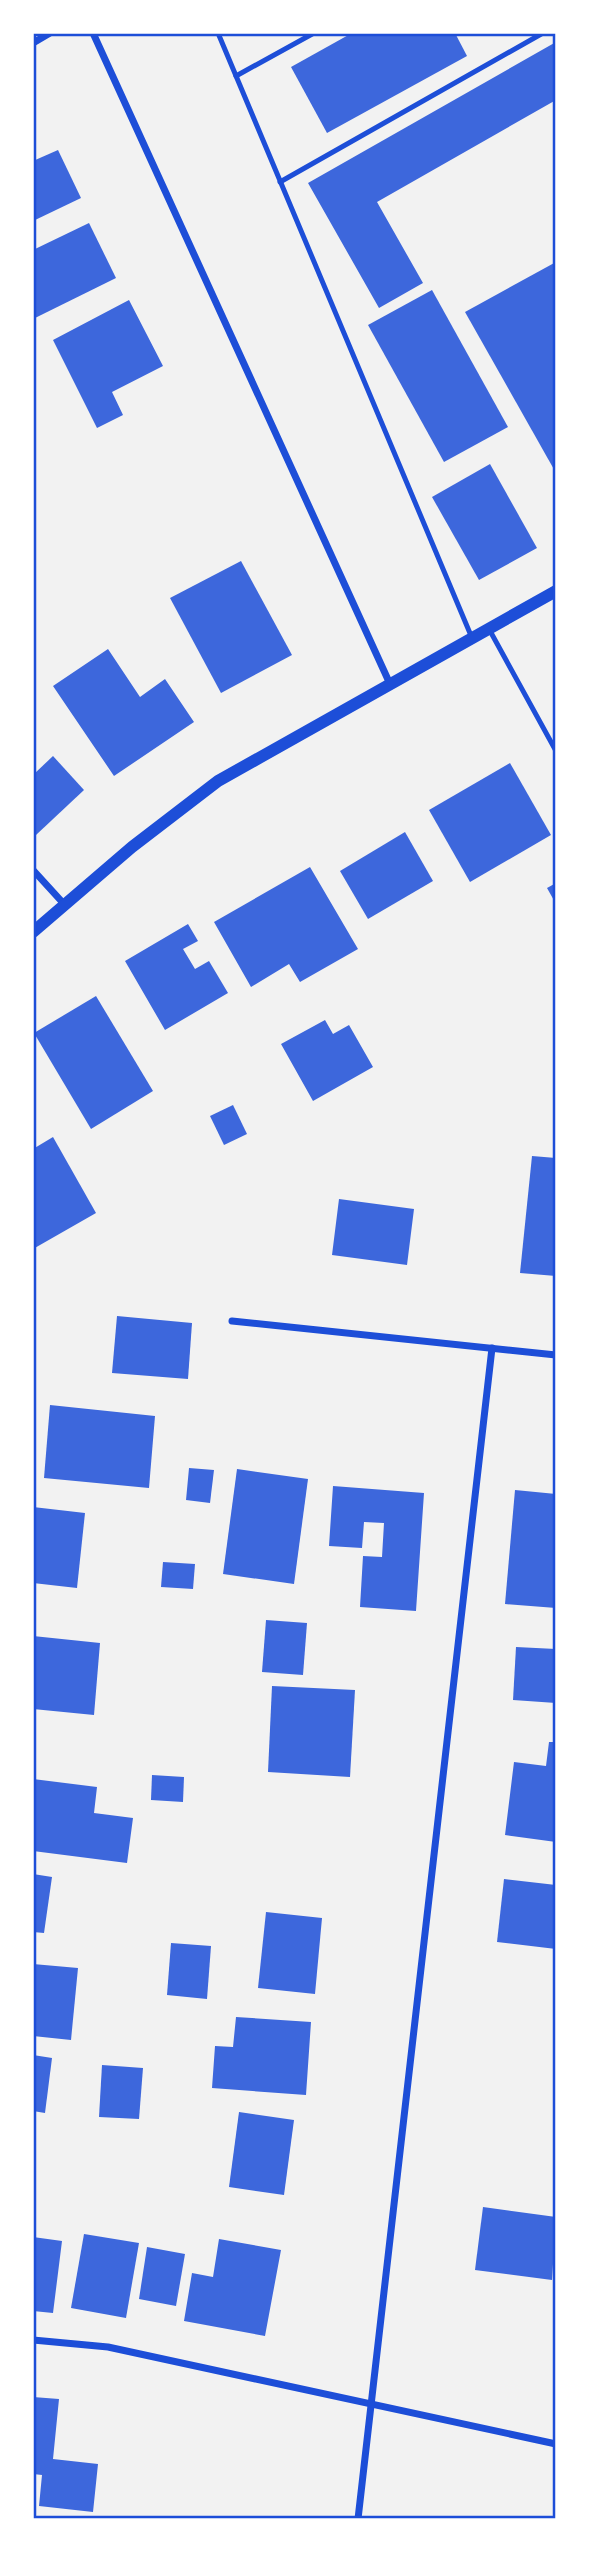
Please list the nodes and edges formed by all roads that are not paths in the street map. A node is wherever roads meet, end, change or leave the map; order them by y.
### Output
1 (50, 33) edge
2 (93, 33) edge
3 (218, 33) edge
4 (314, 33) edge
5 (543, 33) edge
6 (33, 43) edge
7 (236, 76) junction
8 (280, 182) junction
9 (556, 591) edge
10 (489, 629) junction
11 (472, 638) junction
12 (390, 684) junction
13 (556, 751) edge
14 (33, 870) edge
15 (64, 904) junction
16 (33, 932) edge
17 (232, 1321) dead end
18 (492, 1348) junction
19 (556, 1355) edge
20 (33, 2340) edge
21 (371, 2403) junction
22 (556, 2444) edge
23 (358, 2519) edge

1 - 6 street
2 - 12 street
3 - 7 lane
4 - 7 lane
5 - 8 lane
7 - 8 lane
8 - 11 lane
9 - 10 street
10 - 11 street
10 - 13 lane
11 - 12 street
12 - 15 street
14 - 15 street
15 - 16 street
17 - 18 street
18 - 19 street
18 - 21 street
20 - 21 street
21 - 22 street
21 - 23 street

